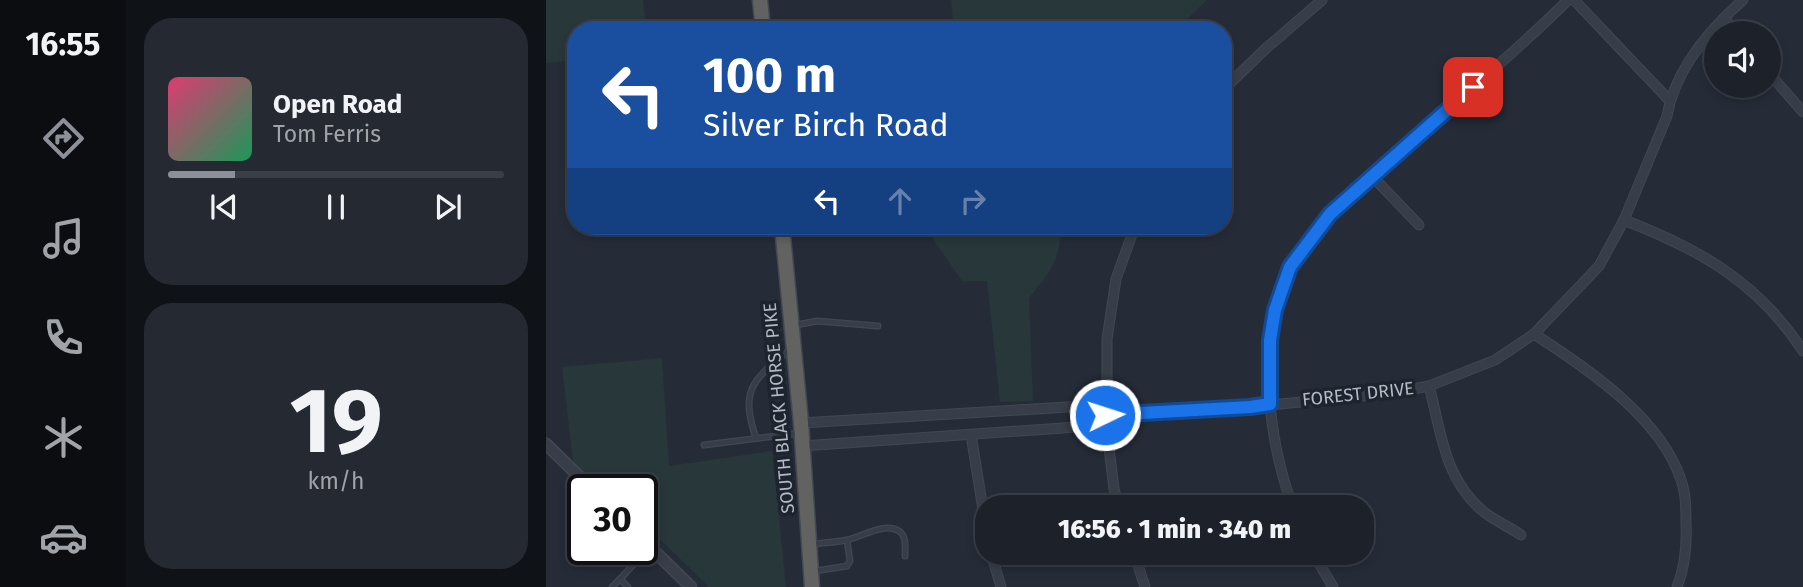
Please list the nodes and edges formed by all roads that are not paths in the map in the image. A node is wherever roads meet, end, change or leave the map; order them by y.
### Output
1 (760, 0) edge
2 (1322, 0) edge
3 (1568, 0) edge
4 (1574, 0) edge
5 (1743, 0) edge
6 (1725, 19) joint
7 (762, 21) edge
8 (1232, 81) edge
9 (1781, 87) edge
10 (1670, 101) junction
11 (1803, 112) edge
12 (1372, 176) junction
13 (1624, 220) junction
14 (1419, 225) dead end
15 (783, 235) edge
16 (1132, 235) edge
17 (791, 325) junction
18 (878, 326) dead end
19 (1534, 334) junction
20 (793, 347) junction
21 (1803, 351) edge
22 (1429, 386) junction
23 (1270, 404) junction
24 (1105, 415) junction
25 (801, 434) junction
26 (971, 435) junction
27 (756, 438) junction
28 (546, 444) edge
29 (704, 445) dead end
30 (577, 474) edge
31 (981, 495) edge
32 (1116, 495) edge
33 (1289, 495) edge
34 (1521, 535) dead end
35 (847, 540) junction
36 (809, 545) junction
37 (658, 555) edge
38 (905, 556) dead end
39 (630, 565) edge
40 (995, 565) edge
41 (1138, 565) edge
42 (1320, 565) edge
43 (811, 571) junction
44 (620, 579) junction
45 (612, 587) edge
46 (628, 587) edge
47 (691, 587) edge
48 (812, 587) edge
49 (1001, 587) edge
50 (1146, 587) edge
51 (1333, 587) edge
52 (1677, 587) edge

1 - 7 highway
2 - 8 street
3 - 12 street
4 - 10 street
5 - 6 street, FOREST DRIVE
6 - 10 street, FOREST DRIVE
9 - 11 street
10 - 13 street, FOREST DRIVE
12 - 14 street
12 - 23 street
13 - 19 street, FOREST DRIVE
13 - 21 street
15 - 17 highway, SOUTH BLACK HORSE PIKE
16 - 24 street
17 - 18 lane
17 - 20 highway, SOUTH BLACK HORSE PIKE
19 - 22 street, FOREST DRIVE
19 - 52 street
20 - 25 highway, SOUTH BLACK HORSE PIKE
20 - 27 lane
22 - 23 street, FOREST DRIVE
22 - 34 street
23 - 24 street, FOREST DRIVE
23 - 33 street
24 - 25 street, FOREST DRIVE
24 - 26 street, FOREST DRIVE
24 - 32 street
25 - 26 street, FOREST DRIVE
25 - 27 lane
25 - 36 highway, SOUTH BLACK HORSE PIKE
26 - 31 street
27 - 29 lane
28 - 30 street
35 - 36 lane
35 - 38 lane
35 - 43 lane
36 - 43 highway, SOUTH BLACK HORSE PIKE
37 - 47 street
39 - 44 lane
40 - 49 street
41 - 50 street
42 - 51 street
43 - 48 highway, SOUTH BLACK HORSE PIKE
44 - 45 lane
44 - 46 lane

